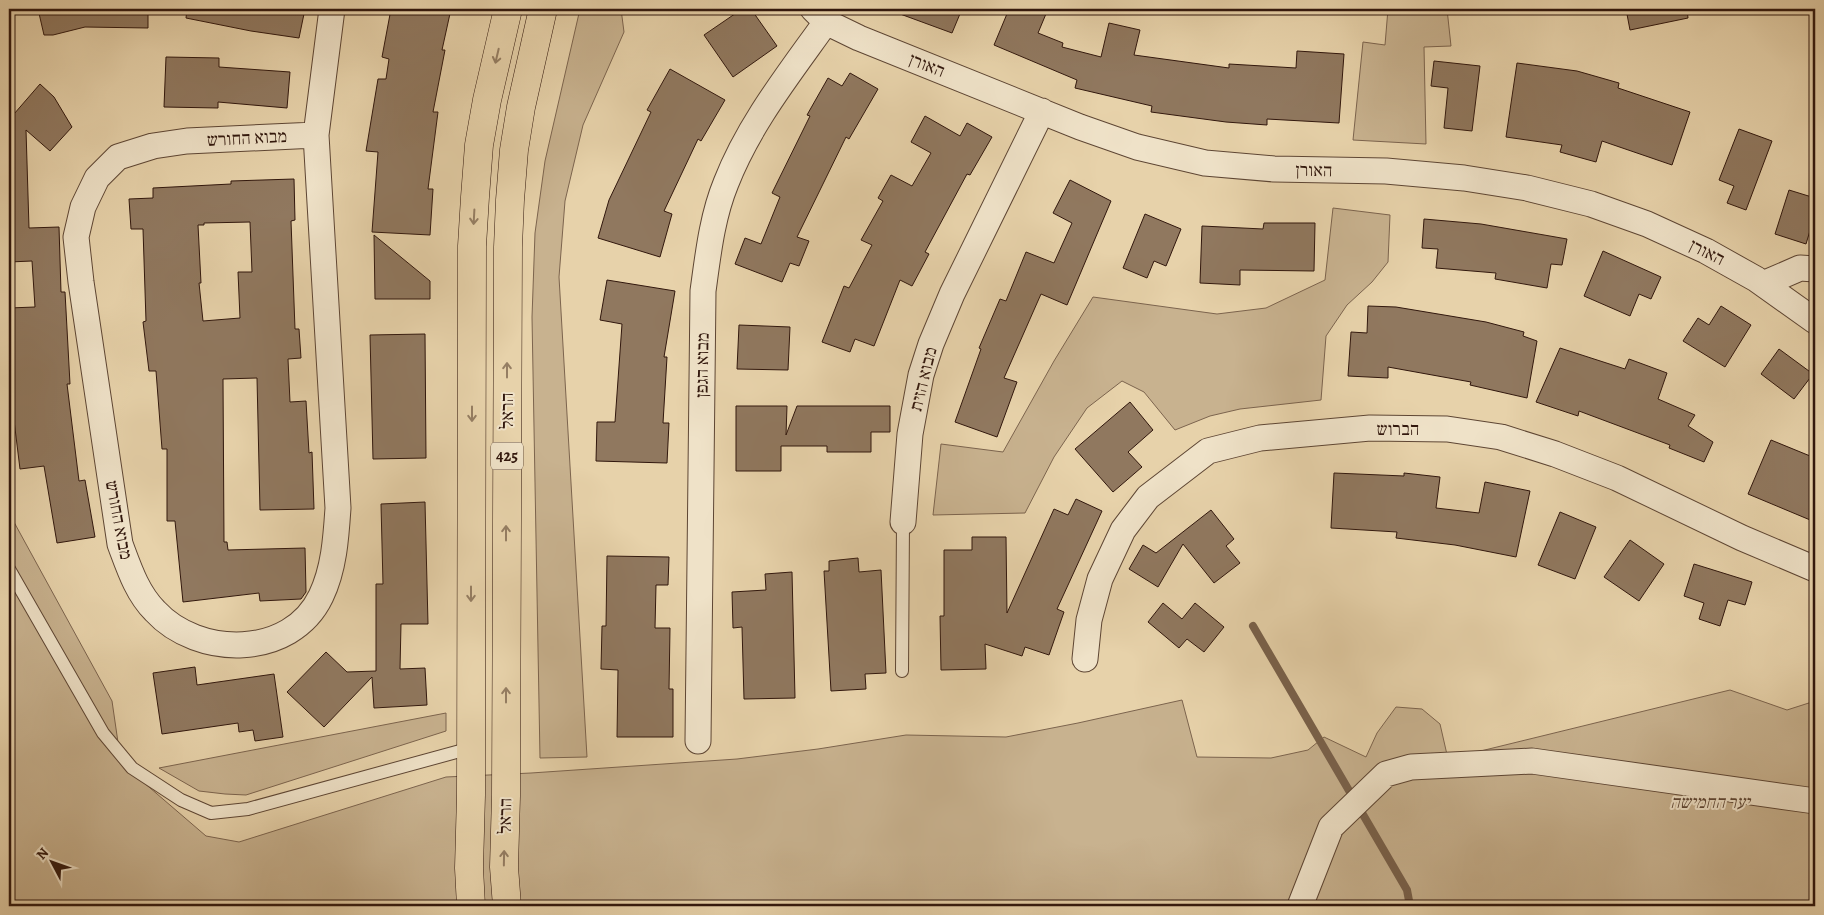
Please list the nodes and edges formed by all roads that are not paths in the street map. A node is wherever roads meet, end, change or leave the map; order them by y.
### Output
1 (332, 9) edge
2 (508, 9) edge
3 (544, 9) edge
4 (820, 16) edge
5 (1042, 111) junction
6 (316, 135) junction
7 (1815, 268) edge
8 (1763, 284) junction
9 (1815, 320) edge
10 (903, 522) joint
11 (1815, 568) edge
12 (9, 569) edge
13 (1085, 659) dead end
14 (902, 671) dead end
15 (698, 740) dead end
16 (471, 748) junction
17 (1815, 801) edge
18 (471, 906) edge
19 (507, 906) edge
20 (1300, 906) edge

1 - 6 street, מבוא החורש
2 -> 16 main road, הראל / 425
19 -> 3 main road, הראל / 425
4 - 5 street, האורן
4 - 15 street, מבוא הגפן
5 - 8 street, האורן
5 - 10 street, מבוא הזית
6 - 6 street, מבוא החורש
7 - 8 street
8 - 9 street, האורן
10 - 14 lane, מבוא הזית
11 - 13 street, הברוש
12 - 16 lane
16 - 18 main road, הראל / 425
17 - 20 street

